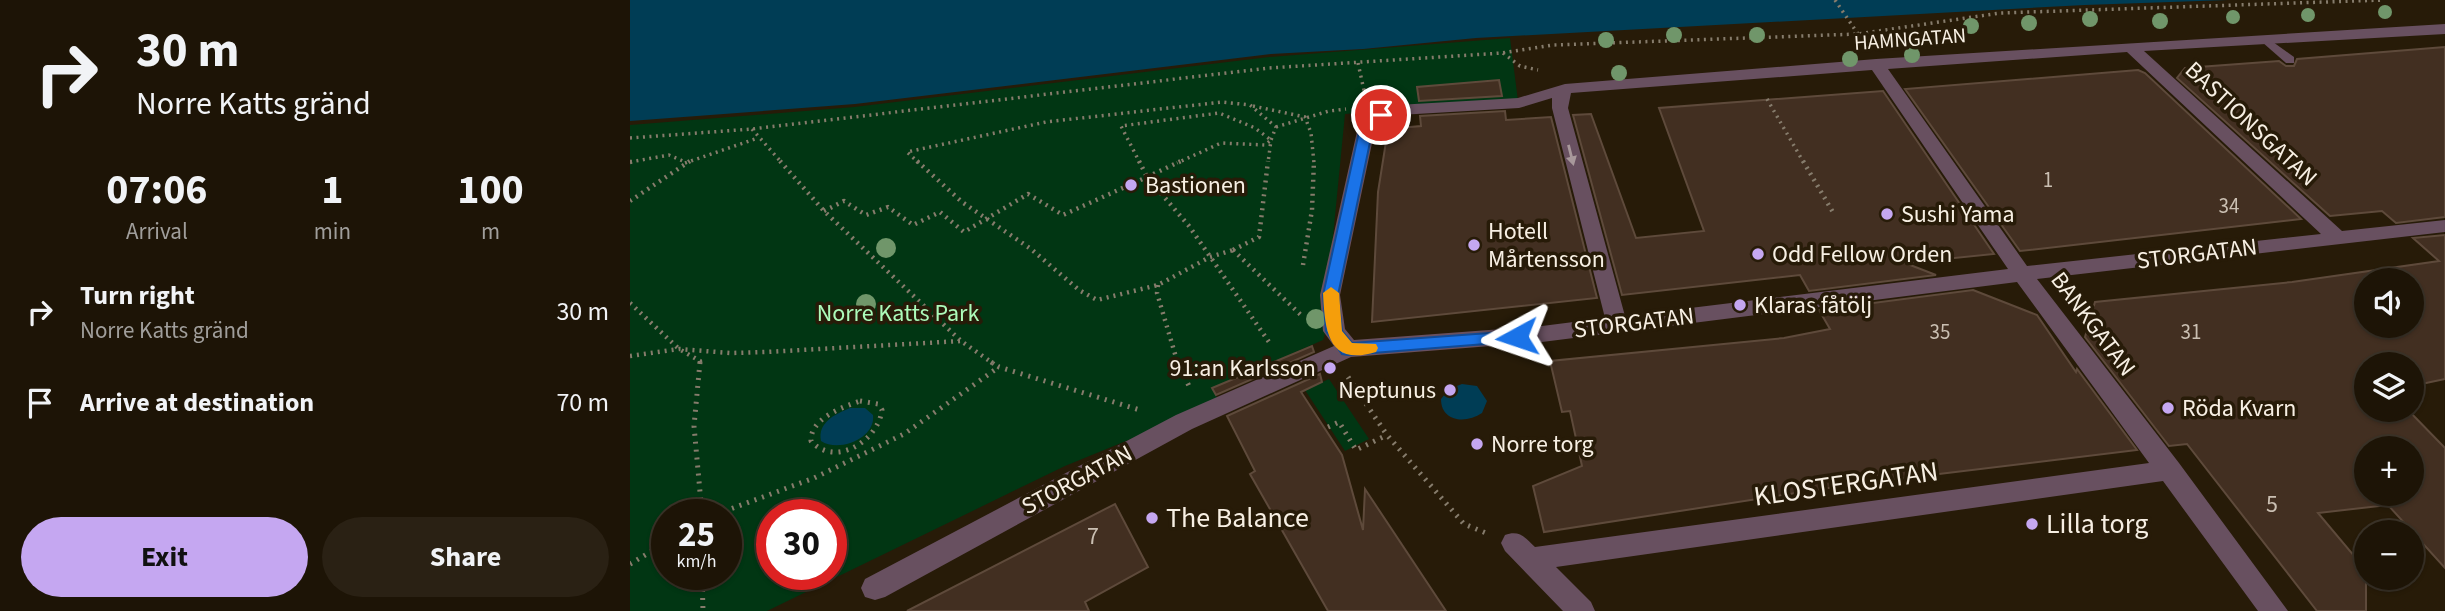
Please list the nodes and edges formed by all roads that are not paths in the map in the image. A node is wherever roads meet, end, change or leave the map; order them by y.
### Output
1 (2445, 29) edge
2 (2266, 40) junction
3 (2131, 47) junction
4 (2290, 60) dead end
5 (1876, 64) junction
6 (1565, 89) junction
7 (2445, 226) edge
8 (2337, 238) junction
9 (2022, 274) junction
10 (1617, 325) junction
11 (1341, 353) junction
12 (2170, 470) junction
13 (875, 588) dead end
14 (1579, 608) edge
15 (2274, 611) edge

1 - 2 street, HAMNGATAN
2 - 3 street, HAMNGATAN
2 - 4 lane
3 - 5 street, HAMNGATAN
3 - 8 street, BASTIONSGATAN
5 - 6 street, HAMNGATAN
5 - 9 street, BANKGATAN
6 -> 10 street
6 - 11 street, HAMNGATAN
7 - 8 street, STORGATAN
8 - 9 street, STORGATAN
9 - 10 street, STORGATAN
9 - 12 street, BANKGATAN
10 - 11 street, STORGATAN
11 - 13 street, STORGATAN
12 - 14 street, KLOSTERGATAN
12 - 15 street, BANKGATAN

